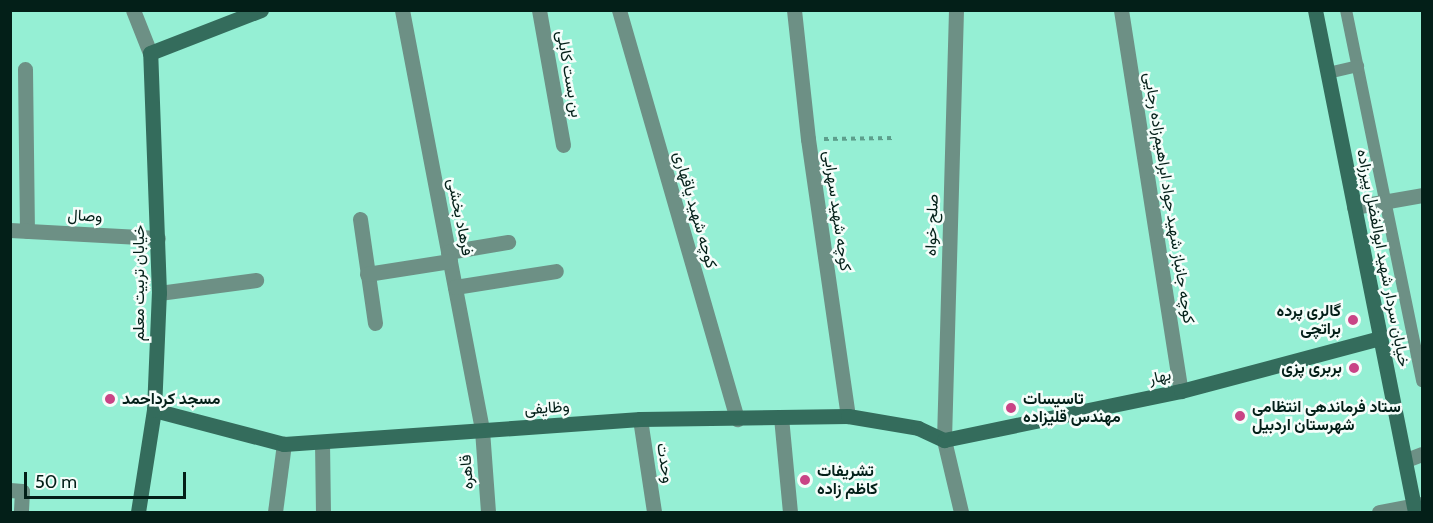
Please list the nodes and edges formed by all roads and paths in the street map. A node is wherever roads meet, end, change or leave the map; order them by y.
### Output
1 (133, 10) edge
2 (261, 10) edge
3 (402, 10) edge
4 (539, 10) edge
5 (619, 10) edge
6 (794, 10) edge
7 (956, 10) edge
8 (1121, 10) edge
9 (1315, 10) edge
10 (1346, 10) edge
11 (150, 53) junction
12 (1358, 66) junction
13 (25, 69) dead end
14 (1328, 73) junction
15 (894, 138) dead end
16 (808, 139) junction
17 (563, 145) dead end
18 (1422, 195) edge
19 (1386, 201) junction
20 (1354, 207) junction
21 (360, 219) dead end
22 (10, 230) edge
23 (27, 231) junction
24 (158, 238) junction
25 (508, 242) dead end
26 (449, 257) junction
27 (556, 271) dead end
28 (367, 274) junction
29 (256, 280) dead end
30 (455, 287) junction
31 (159, 293) junction
32 (375, 323) dead end
33 (1380, 338) junction
34 (1422, 381) edge
35 (1181, 391) junction
36 (154, 410) junction
37 (848, 416) junction
38 (781, 417) junction
39 (640, 419) junction
40 (737, 419) junction
41 (482, 430) junction
42 (944, 440) junction
43 (322, 442) junction
44 (284, 444) junction
45 (1422, 454) edge
46 (1406, 460) junction
47 (10, 490) edge
48 (1417, 507) edge
49 (21, 513) edge
50 (138, 513) edge
51 (275, 513) edge
52 (323, 513) edge
53 (488, 513) edge
54 (654, 513) edge
55 (790, 513) edge
56 (961, 513) edge
57 (1379, 513) edge

1 - 11 street
2 - 11 street
3 - 26 street, فرهاد بخشی
4 - 17 street, بن بست کابلی
5 - 40 street, کوچه شهید یاقهاری
6 - 16 street, کوچه شهید سهرابی
7 - 42 street, صلح خواه
8 - 35 street, کوچه جانباز شهید جواد ابراهیم‌زاده رجایی
9 - 14 street, خیابان سردار شهید ابوالفضل پیرزاده
10 - 12 lane
11 - 24 street, خیابان تربیت معلم
12 - 14 lane
12 - 19 lane
13 - 23 street
14 - 20 street, خیابان سردار شهید ابوالفضل پیرزاده
15 - 16 path
16 - 37 street, کوچه شهید سهرابی
18 - 19 street
19 - 20 street
19 - 34 lane
20 - 33 street, خیابان سردار شهید ابوالفضل پیرزاده
21 - 28 street
22 - 23 street, وصال
23 - 24 street, وصال
24 - 31 street, خیابان تربیت معلم
25 - 26 street
26 - 28 street
26 - 30 street, فرهاد بخشی
27 - 30 street
28 - 32 street
29 - 31 street
30 - 41 street, فرهاد بخشی
31 - 36 street, خیابان تربیت معلم
33 - 35 street, بهار
33 - 46 street, خیابان سردار شهید ابوالفضل پیرزاده
35 - 42 street, بهار
36 - 44 street, وظایفی
36 - 50 street, خیابان تربیت معلم
37 - 38 street, وظایفی
37 - 42 street, وظایفی
38 - 40 street, وظایفی
38 - 55 street
39 - 40 street, وظایفی
39 - 41 street, وظایفی
39 - 54 street, وحدت
41 - 43 street, وظایفی
41 - 53 street, قاهره
42 - 56 street, صلح خواه
43 - 44 street, وظایفی
43 - 52 street
44 - 51 street
45 - 46 street
46 - 48 street, خیابان سردار شهید ابوالفضل پیرزاده
47 - 49 street
48 - 57 street

